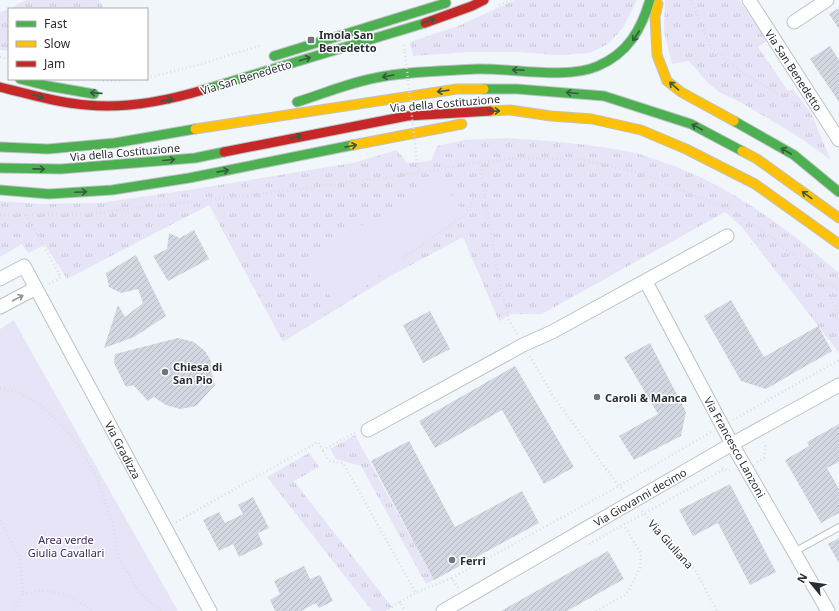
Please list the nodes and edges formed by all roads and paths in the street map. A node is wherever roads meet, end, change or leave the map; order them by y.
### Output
1 (456, 0) edge
2 (484, 0) edge
3 (650, 0) edge
4 (660, 0) edge
5 (691, 0) edge
6 (749, 0) edge
7 (827, 0) edge
8 (794, 22) dead end
9 (269, 42) dead end
10 (405, 52) dead end
11 (264, 59) dead end
12 (148, 78) edge
13 (24, 80) edge
14 (117, 80) edge
15 (97, 81) dead end
16 (0, 87) edge
17 (158, 92) dead end
18 (100, 94) dead end
19 (136, 94) dead end
20 (804, 112) dead end
21 (551, 116) junction
22 (229, 123) junction
23 (839, 140) edge
24 (0, 147) edge
25 (0, 168) edge
26 (418, 174) junction
27 (0, 190) edge
28 (839, 192) edge
29 (485, 196) dead end
30 (0, 215) edge
31 (26, 215) junction
32 (839, 218) edge
33 (767, 235) junction
34 (727, 236) dead end
35 (751, 244) dead end
36 (839, 244) edge
37 (403, 258) dead end
38 (0, 279) edge
39 (821, 280) junction
40 (646, 282) junction
41 (39, 288) junction
42 (839, 290) edge
43 (0, 307) edge
44 (839, 314) edge
45 (839, 385) edge
46 (0, 388) edge
47 (368, 430) joint
48 (732, 444) junction
49 (323, 450) junction
50 (723, 470) dead end
51 (619, 486) dead end
52 (633, 502) junction
53 (645, 514) junction
54 (0, 520) edge
55 (174, 524) dead end
56 (624, 525) dead end
57 (839, 527) edge
58 (794, 552) junction
59 (452, 578) junction
60 (416, 593) junction
61 (24, 594) junction
62 (464, 599) junction
63 (400, 602) junction
64 (12, 611) edge
65 (93, 611) edge
66 (161, 611) edge
67 (210, 611) edge
68 (385, 611) edge
69 (405, 611) edge
70 (443, 611) edge
71 (596, 611) edge
72 (717, 611) edge
73 (828, 611) edge

1 - 11 main road, Via San Benedetto
16 -> 2 main road, Via San Benedetto
3 -> 22 main road
28 -> 4 main road
5 - 20 path
6 - 23 street, Via San Benedetto
7 - 8 street
9 - 12 path
10 - 26 path, bridge
18 -> 13 main road
14 - 15 path
17 - 19 main road
25 -> 21 main road, Via della Costituzione
27 -> 21 main road
21 - 36 main road, Via della Costituzione
22 - 24 main road, Via della Costituzione
32 -> 22 main road, Via della Costituzione
26 - 31 path
26 - 33 path
29 - 37 path
30 - 31 path
31 - 41 path
33 - 35 path
33 - 39 path
34 - 40 street
38 - 41 street, Via Gradizza
39 - 42 path
39 - 44 path
40 - 47 street
40 - 48 street, Via Francesco Lanzoni
43 -> 41 street
41 - 67 street, Via Gradizza
45 - 48 street, Via Giovanni decimo
46 - 66 path
47 - 49 path
48 - 52 street, Via Giovanni decimo
48 - 58 street, Via Francesco Lanzoni
49 - 55 path
49 - 60 path
50 - 53 path
51 - 59 path
52 - 53 path, Via Giuliana
52 - 62 street, Via Giovanni decimo
53 - 72 path, Via Giuliana
54 - 61 path
56 - 71 path
57 - 58 lane
58 - 73 street, Via Francesco Lanzoni
59 - 60 path
59 - 62 path
60 - 63 path
61 - 64 path
61 - 65 path
62 - 70 street, Via Giovanni decimo
63 - 68 path
63 - 69 path

